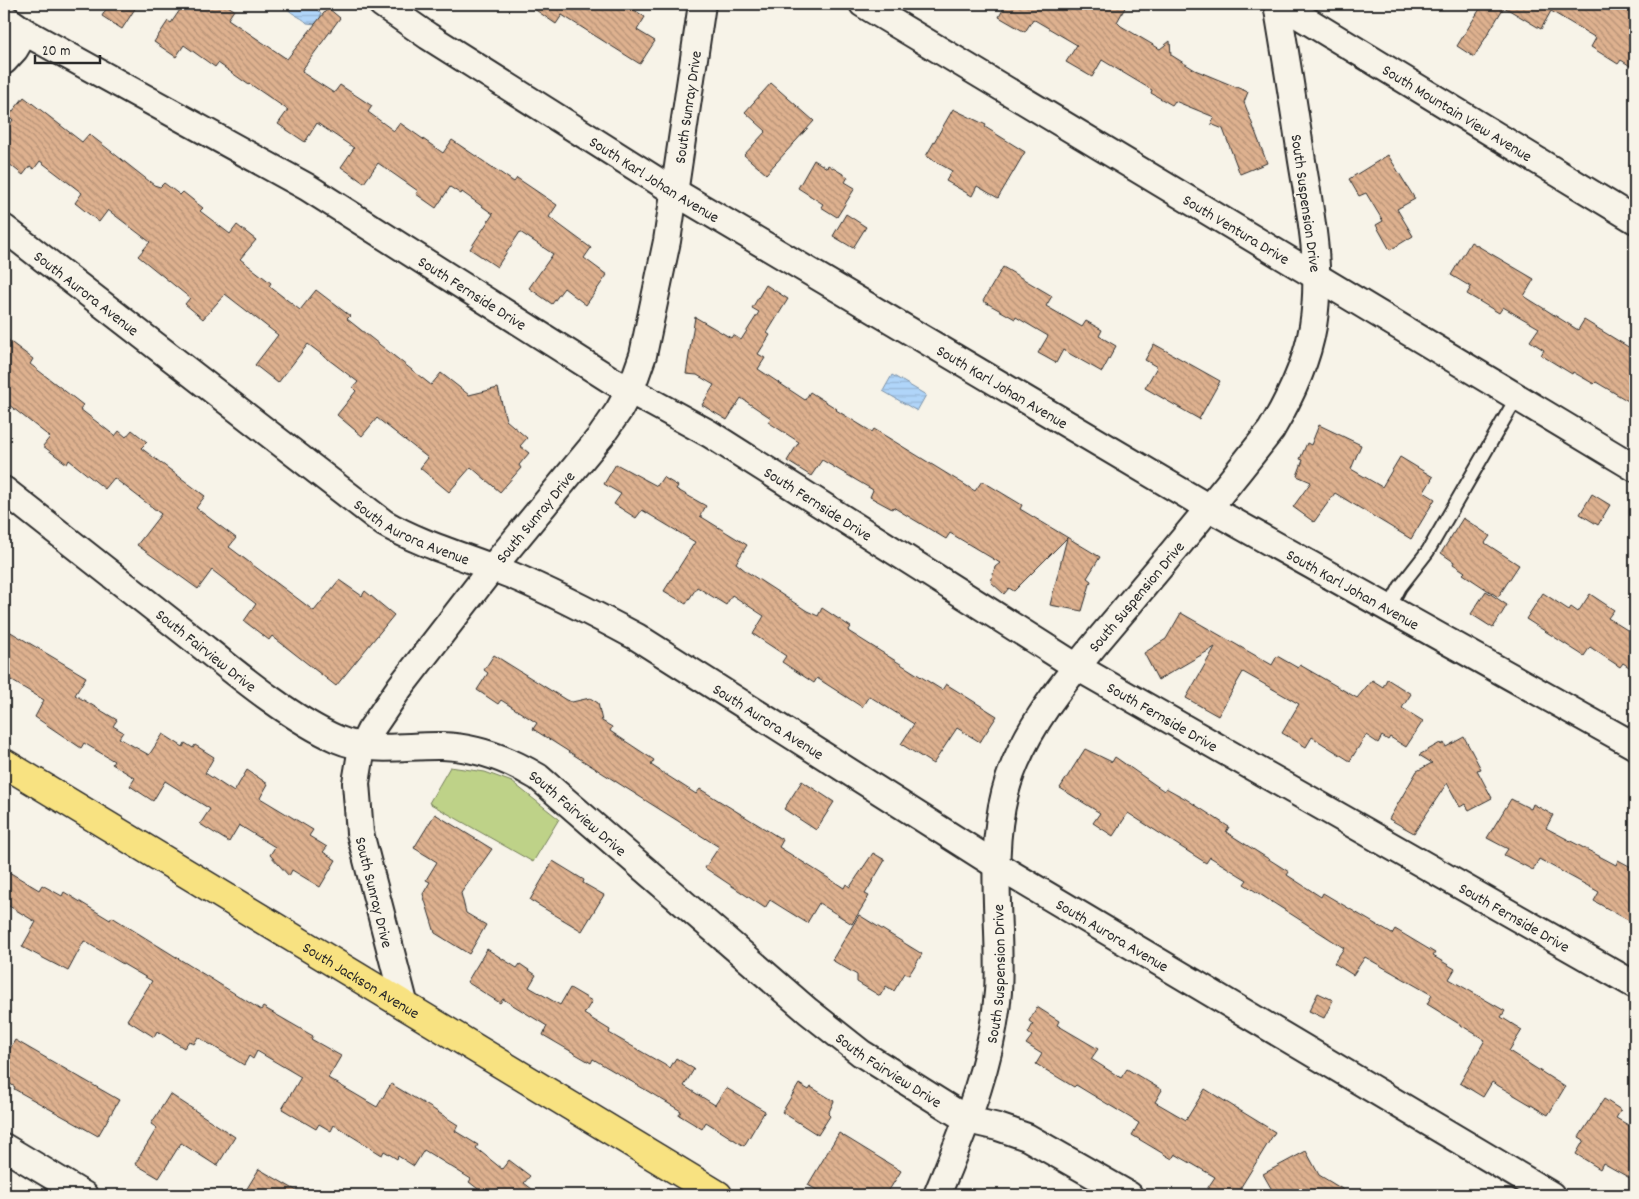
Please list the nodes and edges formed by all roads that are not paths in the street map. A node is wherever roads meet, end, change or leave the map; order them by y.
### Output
1 (382, 4) edge
2 (702, 4) edge
3 (863, 4) edge
4 (1278, 4) edge
5 (4, 17) edge
6 (25, 32) junction
7 (4, 61) edge
8 (675, 192) junction
9 (1635, 220) edge
10 (4, 228) edge
11 (1318, 277) junction
12 (628, 390) junction
13 (1517, 397) junction
14 (1635, 468) edge
15 (4, 490) edge
16 (1210, 508) junction
17 (492, 568) junction
18 (1389, 608) junction
19 (1077, 667) junction
20 (1635, 746) edge
21 (362, 747) junction
22 (4, 763) edge
23 (996, 865) junction
24 (1635, 985) edge
25 (405, 1006) junction
26 (968, 1120) junction
27 (4, 1146) edge
28 (84, 1195) edge
29 (718, 1195) edge
30 (937, 1195) edge
31 (1129, 1195) edge
32 (1551, 1195) edge

1 - 8 street, South Karl Johan Avenue
2 - 8 street, South Sunray Drive
3 - 11 street, South Ventura Drive
4 - 9 street, South Mountain View Avenue
4 - 11 street, South Suspension Drive
5 - 6 street, South Fernside Drive
6 - 7 street
6 - 12 street, South Fernside Drive
8 - 12 street, South Sunray Drive
8 - 16 street, South Karl Johan Avenue
10 - 17 street, South Aurora Avenue
11 - 13 street, South Ventura Drive
11 - 16 street, South Suspension Drive
12 - 17 street, South Sunray Drive
12 - 19 street, South Fernside Drive
13 - 14 street, South Ventura Drive
13 - 18 lane
15 - 21 street, South Fairview Drive
16 - 18 street, South Karl Johan Avenue
16 - 19 street, South Suspension Drive
17 - 21 street, South Sunray Drive
17 - 23 street, South Aurora Avenue
18 - 20 street, South Karl Johan Avenue
19 - 23 street, South Suspension Drive
19 - 24 street, South Fernside Drive
21 - 25 street, South Sunray Drive
21 - 26 street, South Fairview Drive
22 - 25 main road, South Jackson Avenue
23 - 26 street, South Suspension Drive
23 - 32 street, South Aurora Avenue
25 - 29 main road, South Jackson Avenue
26 - 30 street, South Suspension Drive
26 - 31 street, South Fairview Drive
27 - 28 street

